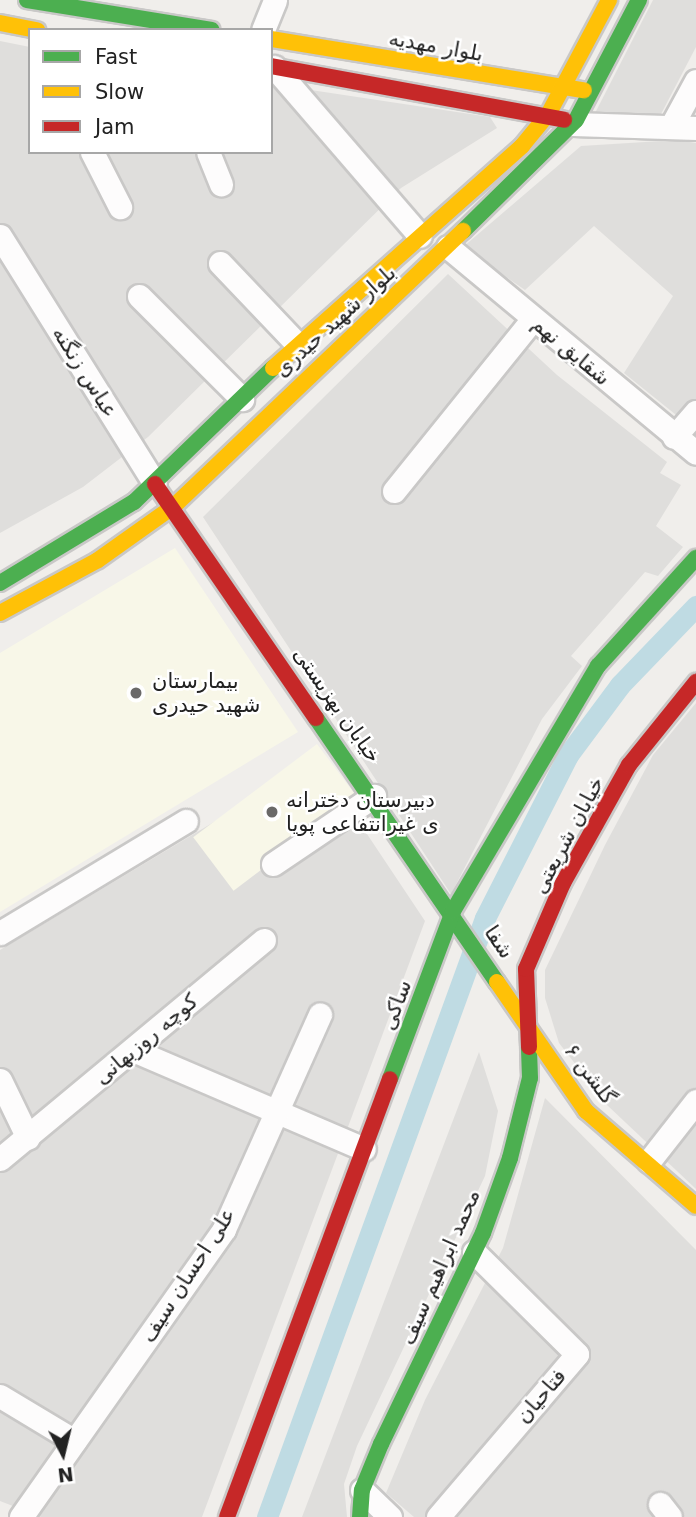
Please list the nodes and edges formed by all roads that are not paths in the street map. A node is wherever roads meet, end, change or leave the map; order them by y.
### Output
1 (27, 0) edge
2 (275, 0) edge
3 (609, 0) edge
4 (639, 0) edge
5 (56, 2) edge
6 (0, 23) edge
7 (28, 28) edge
8 (201, 28) edge
9 (264, 28) edge
10 (273, 39) edge
11 (273, 67) edge
12 (696, 81) edge
13 (563, 90) junction
14 (594, 91) junction
15 (549, 113) junction
16 (573, 124) junction
17 (672, 125) junction
18 (696, 128) edge
19 (93, 154) edge
20 (209, 154) edge
21 (221, 185) dead end
22 (120, 207) dead end
23 (0, 236) edge
24 (421, 236) junction
25 (448, 247) junction
26 (220, 264) dead end
27 (8, 265) edge
28 (139, 296) dead end
29 (533, 319) junction
30 (298, 345) junction
31 (242, 399) junction
32 (696, 412) edge
33 (674, 437) junction
34 (696, 453) edge
35 (155, 484) junction
36 (394, 491) dead end
37 (174, 506) junction
38 (696, 558) edge
39 (0, 583) edge
40 (0, 613) edge
41 (696, 682) edge
42 (374, 796) junction
43 (186, 821) dead end
44 (273, 863) dead end
45 (453, 911) junction
46 (464, 928) joint
47 (0, 933) edge
48 (264, 940) dead end
49 (499, 980) joint
50 (320, 1014) dead end
51 (529, 1026) junction
52 (133, 1050) junction
53 (0, 1080) edge
54 (696, 1101) edge
55 (276, 1112) junction
56 (28, 1138) junction
57 (364, 1149) junction
58 (0, 1159) edge
59 (649, 1161) junction
60 (696, 1206) edge
61 (474, 1252) junction
62 (0, 1396) edge
63 (75, 1441) junction
64 (362, 1490) junction
65 (0, 1511) edge
66 (15, 1517) edge
67 (21, 1517) edge
68 (227, 1517) edge
69 (360, 1517) edge
70 (390, 1517) edge
71 (438, 1517) edge

1 - 5 street
2 - 9 street
3 - 13 street, بلوار شهید حیدری
4 - 14 street, بلوار شهید حیدری
5 - 8 street
6 - 7 street
10 - 13 street, بلوار مهدیه
11 - 15 street
11 - 24 street
12 - 17 street
13 - 14 street, بلوار مهدیه
13 - 15 street, بلوار شهید حیدری
14 - 16 street, بلوار شهید حیدری
15 - 16 street
15 - 24 street, بلوار شهید حیدری
16 - 17 street
16 - 25 street, بلوار شهید حیدری
17 - 18 street
19 - 22 street
20 - 21 street
23 - 27 street, عباس زنگنه
24 - 30 street, بلوار شهید حیدری
25 - 29 street, شقایق نهم
25 - 37 street, بلوار شهید حیدری
26 - 30 street
27 - 35 street, عباس زنگنه
28 - 31 street
29 - 33 street, شقایق نهم
29 - 36 street
30 - 31 street, بلوار شهید حیدری
31 - 35 street, بلوار شهید حیدری
32 - 33 street
33 - 34 street, شقایق نهم
35 - 37 street, خیابان بهزیستی
35 - 39 street, بلوار شهید حیدری
37 - 40 street, بلوار شهید حیدری
37 - 42 street, خیابان بهزیستی
38 - 45 street, ساکی
41 - 51 street, خیابان شریعتی
42 - 44 street
42 - 45 street, خیابان بهزیستی
43 - 47 street
45 - 46 street, خیابان بهزیستی
45 - 57 street, ساکی
46 - 49 street, شفا
48 - 52 street, کوچه روزبهانی
49 - 51 street, گلشن ۶
50 - 55 street, علی احسان سیف
51 - 59 street, گلشن ۶
51 - 61 street, محمد ابراهیم سیف
52 - 55 street
52 - 56 street, کوچه روزبهانی
53 - 56 street
54 - 59 street
55 - 57 street
55 - 63 street, علی احسان سیف
56 - 58 street, کوچه روزبهانی
57 - 68 street, ساکی
59 - 60 street, گلشن ۶
61 - 64 street, محمد ابراهیم سیف
61 - 71 street, فتاحیان
62 - 63 street
63 - 67 street, علی احسان سیف
64 - 69 street, محمد ابراهیم سیف
64 - 70 street
65 - 66 street

